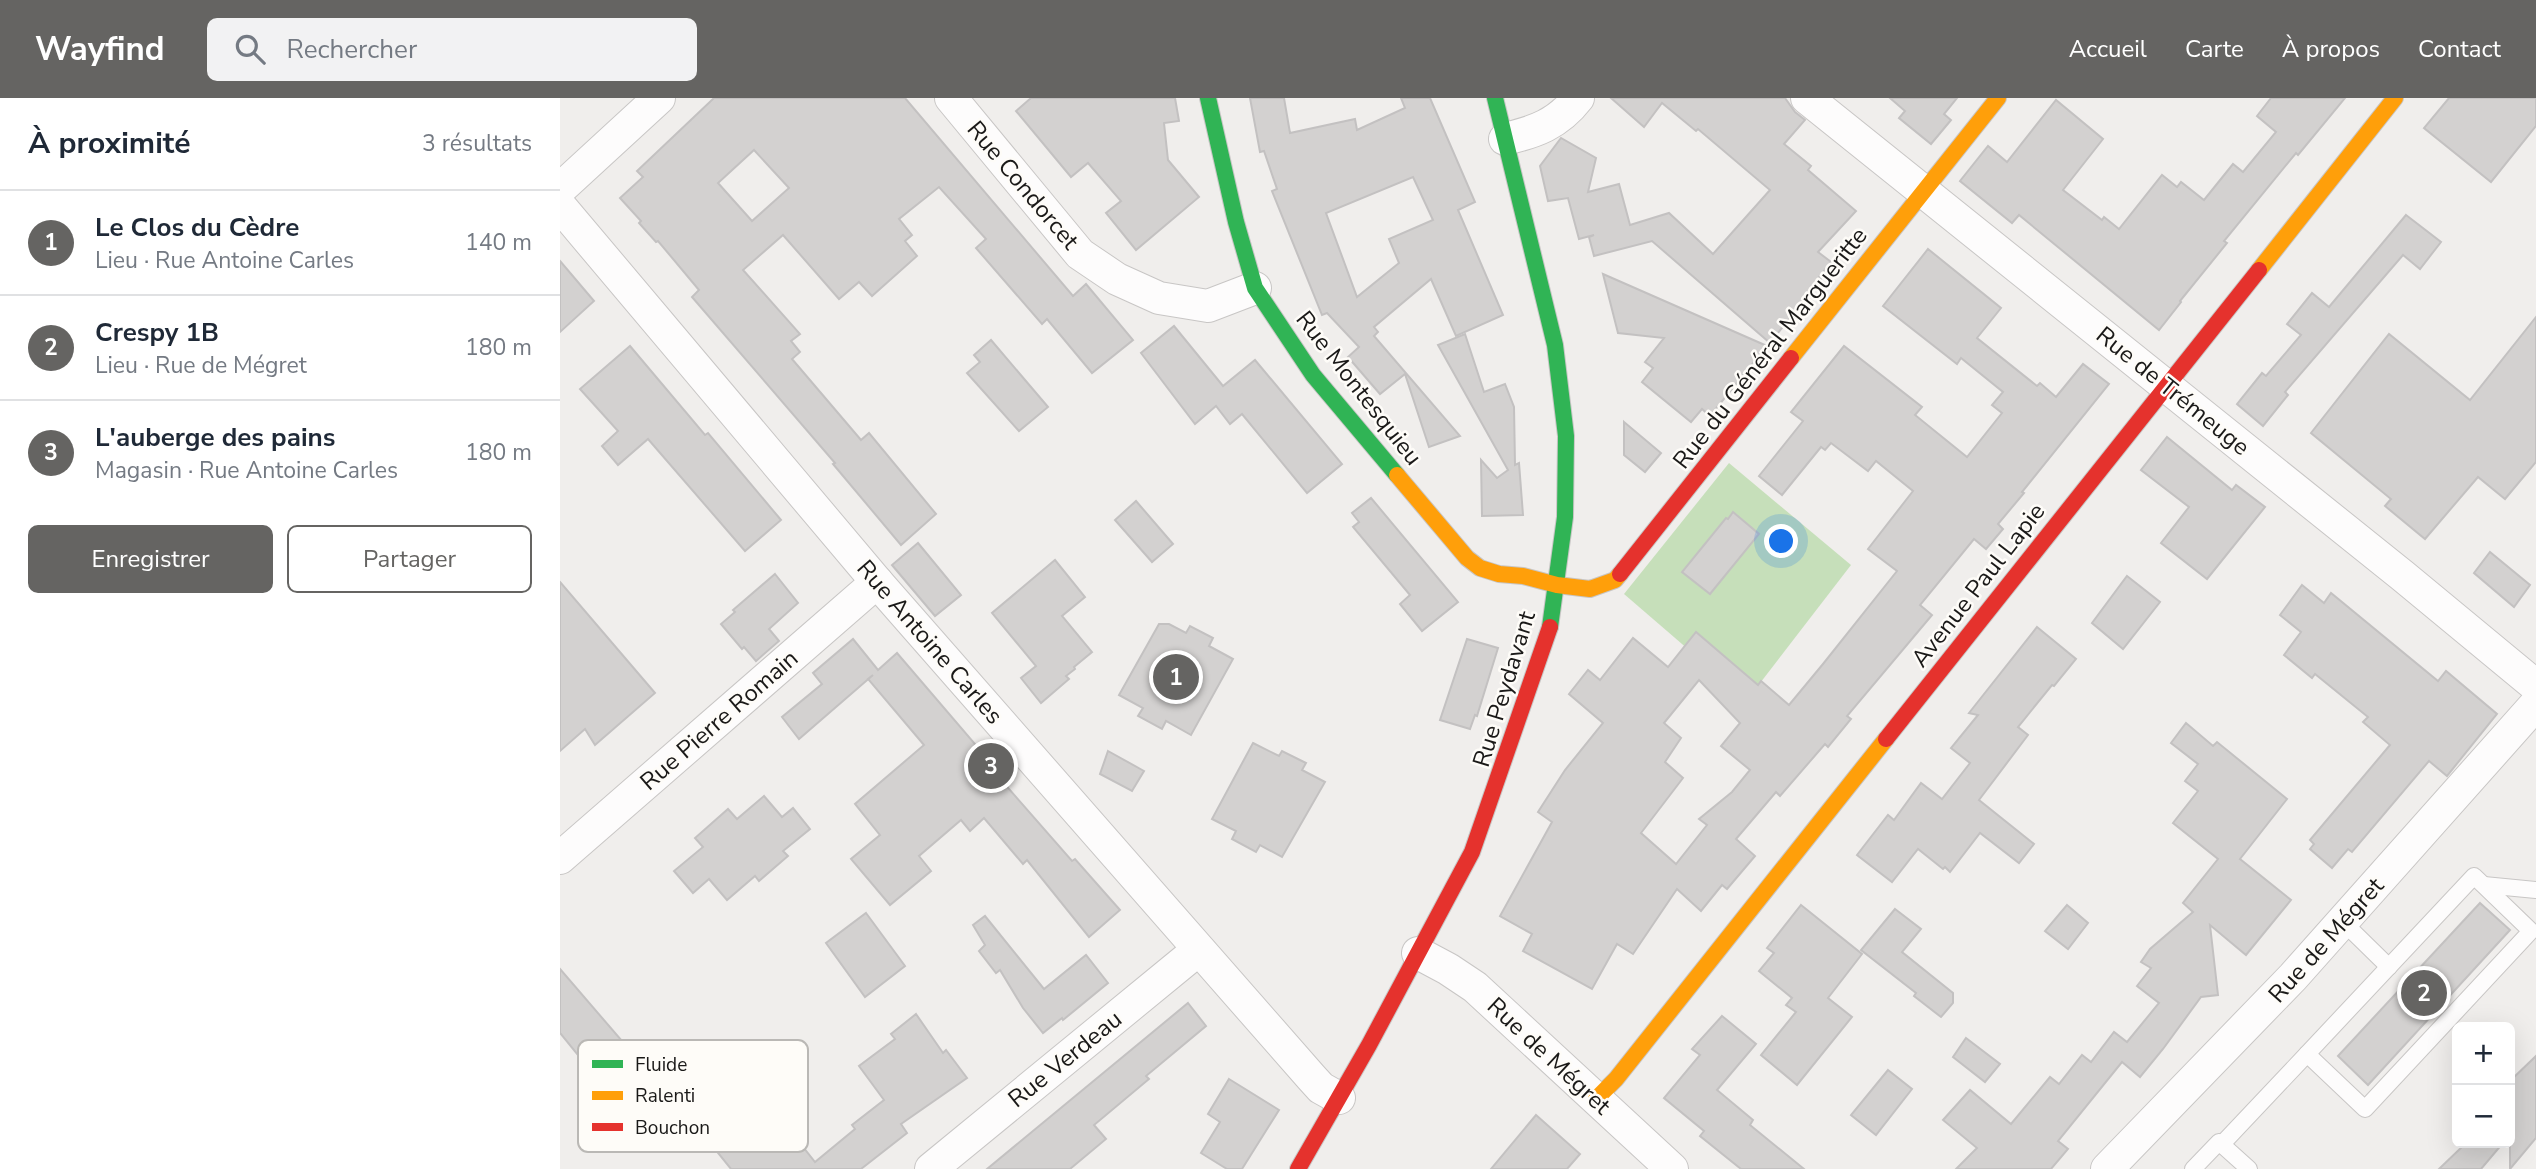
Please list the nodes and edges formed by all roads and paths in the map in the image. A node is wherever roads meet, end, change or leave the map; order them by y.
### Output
1 (659, 98) edge
2 (951, 98) edge
3 (1208, 98) edge
4 (1495, 98) edge
5 (1578, 98) edge
6 (1807, 98) edge
7 (1998, 98) edge
8 (2395, 98) edge
9 (1505, 139) junction
10 (560, 189) edge
11 (1922, 192) junction
12 (560, 206) edge
13 (1255, 288) junction
14 (2166, 385) junction
15 (877, 582) junction
16 (1557, 585) junction
17 (2536, 686) edge
18 (2536, 704) edge
19 (560, 858) edge
20 (2484, 885) junction
21 (2536, 890) edge
22 (2343, 922) junction
23 (1198, 950) junction
24 (1418, 953) junction
25 (2389, 967) junction
26 (2307, 1054) junction
27 (1339, 1098) junction
28 (1596, 1099) junction
29 (2222, 1144) junction
30 (931, 1169) edge
31 (1298, 1169) edge
32 (1672, 1169) edge
33 (2108, 1169) edge
34 (2193, 1169) edge
35 (2249, 1169) edge

1 - 10 street
2 - 13 street, Rue Condorcet
3 - 13 street, Rue Montesquieu
4 - 9 street, Rue Peydavant
5 - 9 street
6 - 11 street, Rue de Trémeuge
7 - 11 street, Rue du Général Margueritte
8 - 14 street, Avenue Paul Lapie
9 - 16 street, Rue Peydavant
11 - 14 street, Rue de Trémeuge
11 - 16 street, Rue du Général Margueritte
12 - 15 street, Rue Antoine Carles
13 - 16 street, Rue Montesquieu
14 - 17 street, Rue de Trémeuge
14 - 28 street, Avenue Paul Lapie
15 - 19 street, Rue Pierre Romain
15 - 23 street, Rue Antoine Carles
16 - 24 street, Rue Peydavant
18 - 22 street, Rue de Mégret
20 - 21 lane
20 - 25 lane
20 - 26 lane
22 - 25 lane
22 - 33 street, Rue de Mégret
23 - 27 street, Rue Antoine Carles
23 - 30 street, Rue Verdeau
24 - 27 street, Rue Peydavant
24 - 28 street, Rue de Mégret
25 - 26 lane
26 - 29 lane
27 - 31 street, Rue Peydavant
28 - 32 street, Rue de Mégret
29 - 34 lane
29 - 35 lane

